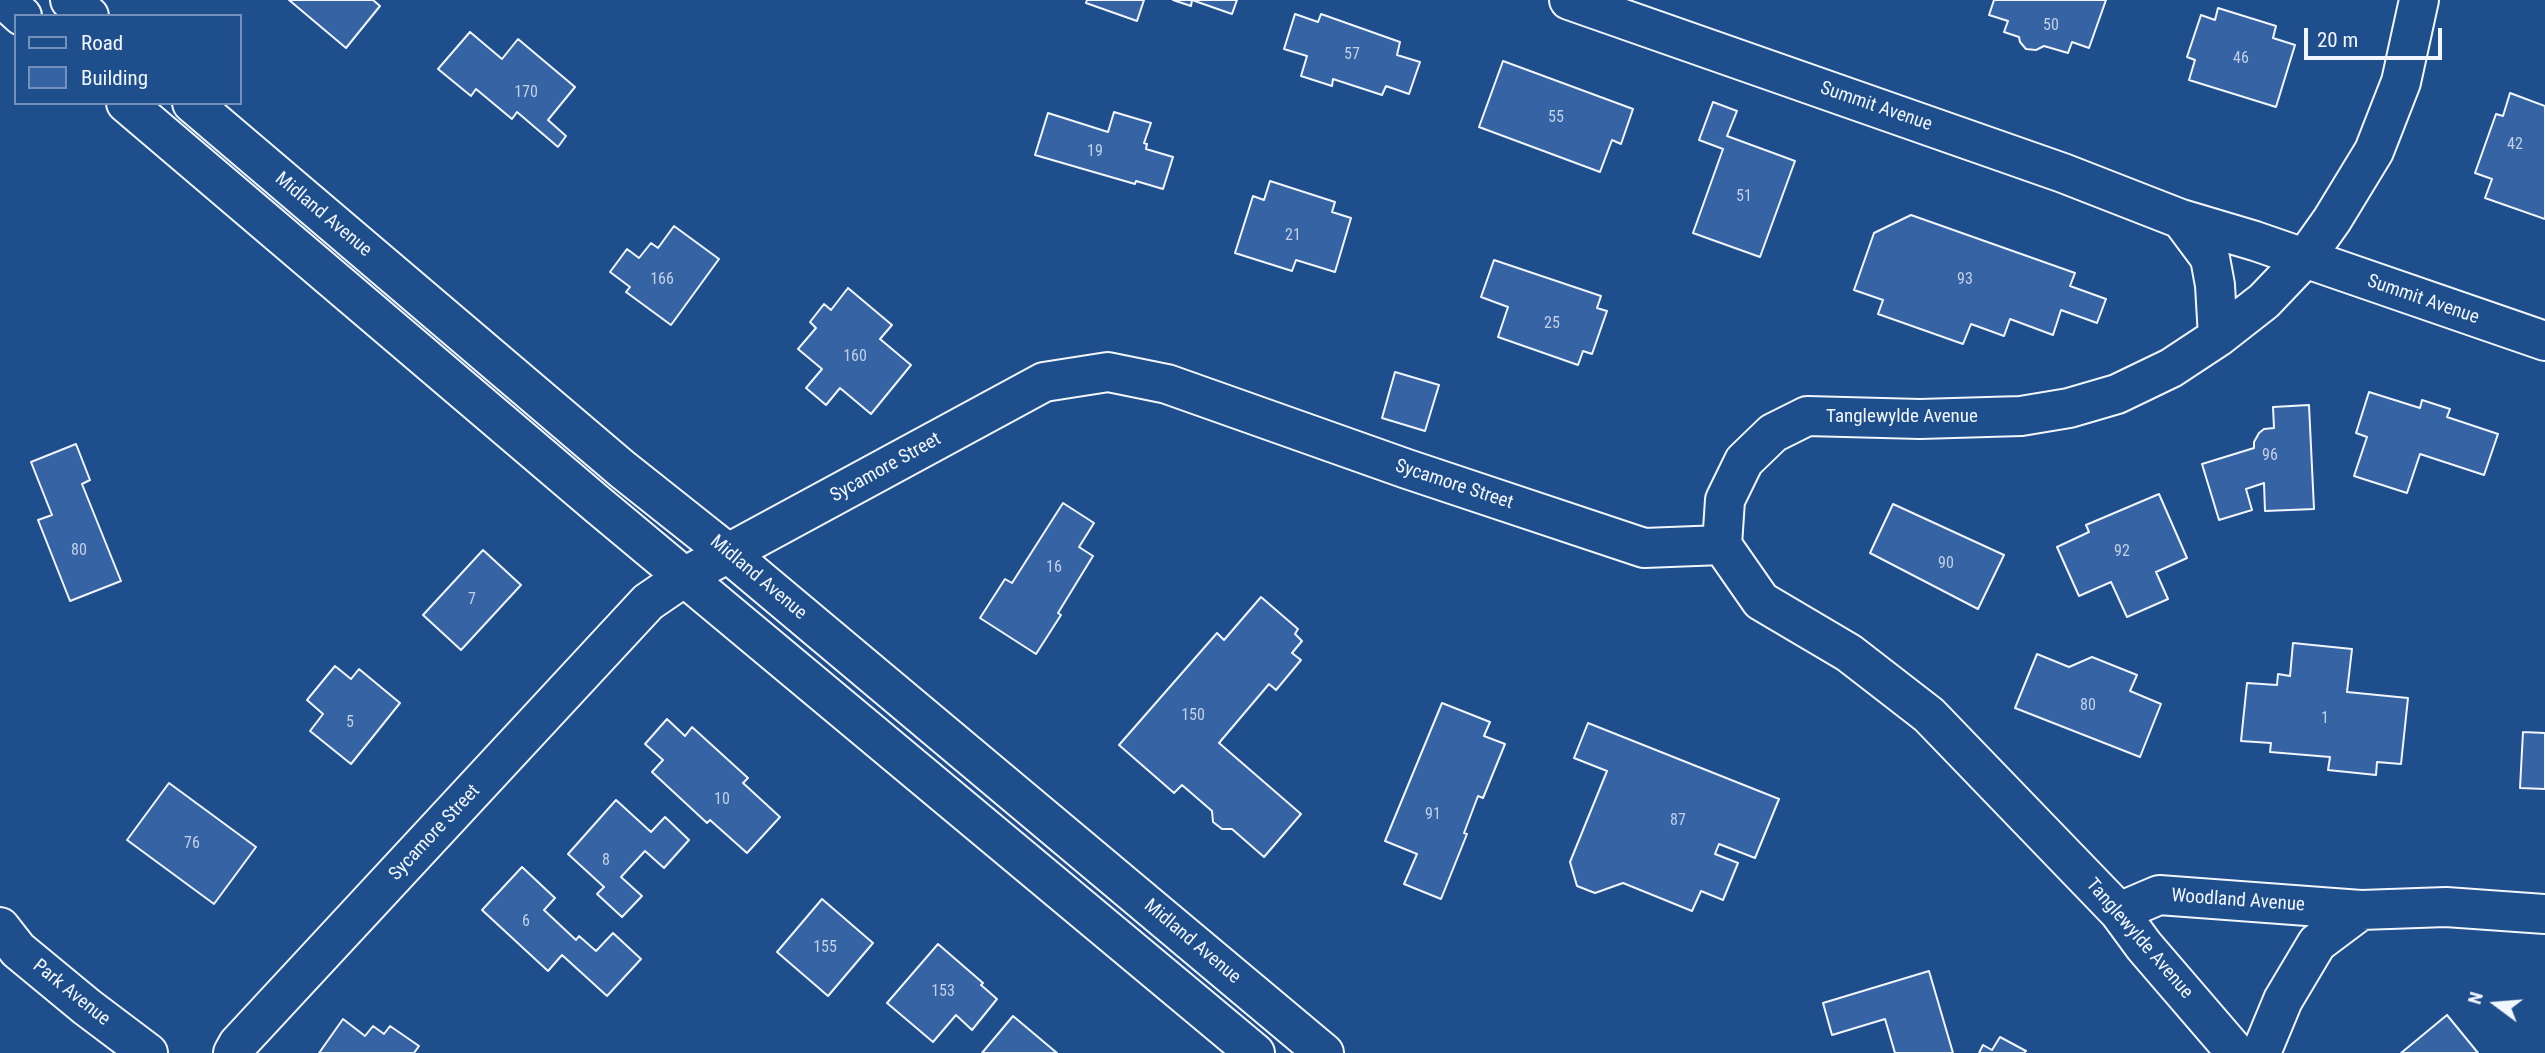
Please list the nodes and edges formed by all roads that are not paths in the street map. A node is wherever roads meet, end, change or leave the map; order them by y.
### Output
1 (4, 0) edge
2 (70, 0) edge
3 (1569, 0) edge
4 (2418, 0) edge
5 (20, 14) edge
6 (87, 14) edge
7 (127, 105) edge
8 (194, 105) edge
9 (2182, 219) junction
10 (2305, 258) junction
11 (2218, 337) junction
12 (2545, 341) edge
13 (1722, 545) junction
14 (729, 554) junction
15 (686, 576) junction
16 (2361, 910) junction
17 (2119, 912) junction
18 (2545, 914) edge
19 (0, 927) edge
20 (148, 1053) edge
21 (233, 1053) edge
22 (1255, 1053) edge
23 (1324, 1053) edge
24 (2236, 1053) edge
25 (2261, 1053) edge

1 - 5 street
2 - 6 street
3 - 9 street, Summit Avenue
4 - 10 street, Tanglewylde Avenue
7 - 15 street
8 - 14 street, Midland Avenue
9 - 10 street, Summit Avenue
9 - 11 street
10 - 11 street, Tanglewylde Avenue
10 - 12 street, Summit Avenue
11 - 13 street, Tanglewylde Avenue
13 - 14 street, Sycamore Street
13 - 17 street, Tanglewylde Avenue
14 - 15 street, Sycamore Street
14 - 23 street, Midland Avenue
15 - 21 street, Sycamore Street
15 - 22 street
16 - 17 street, Woodland Avenue
16 - 18 street, Woodland Avenue
16 - 25 street, Woodland Avenue
17 - 24 street, Tanglewylde Avenue
19 - 20 street, Park Avenue

